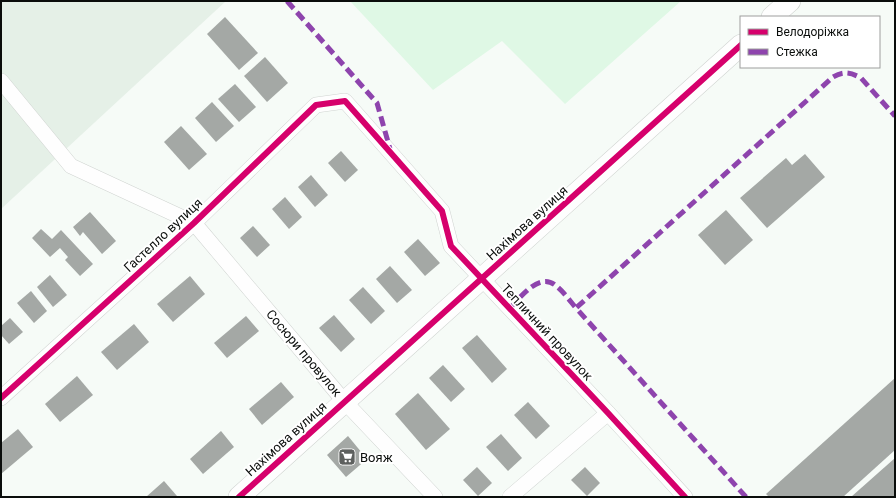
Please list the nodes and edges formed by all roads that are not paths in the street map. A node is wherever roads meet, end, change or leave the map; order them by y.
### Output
1 (790, 1) edge
2 (773, 16) edge
3 (740, 46) edge
4 (1, 81) edge
5 (345, 101) joint
6 (194, 223) junction
7 (482, 279) junction
8 (1, 398) edge
9 (344, 402) junction
10 (608, 413) junction
11 (239, 497) edge
12 (435, 497) edge
13 (510, 497) edge
14 (685, 497) edge

1 - 2 street
3 - 7 street, Нахімова вулиця
4 - 6 street
5 - 6 street, Гастелло вулиця
5 - 7 street, Тепличний провулок
6 - 8 street, Гастелло вулиця
6 - 9 street, Сосюри провулок
7 - 9 street, Нахімова вулиця
7 - 10 street, Тепличний провулок
9 - 11 street, Нахімова вулиця
9 - 12 street, Сосюри провулок
10 - 13 street
10 - 14 street, Тепличний провулок

